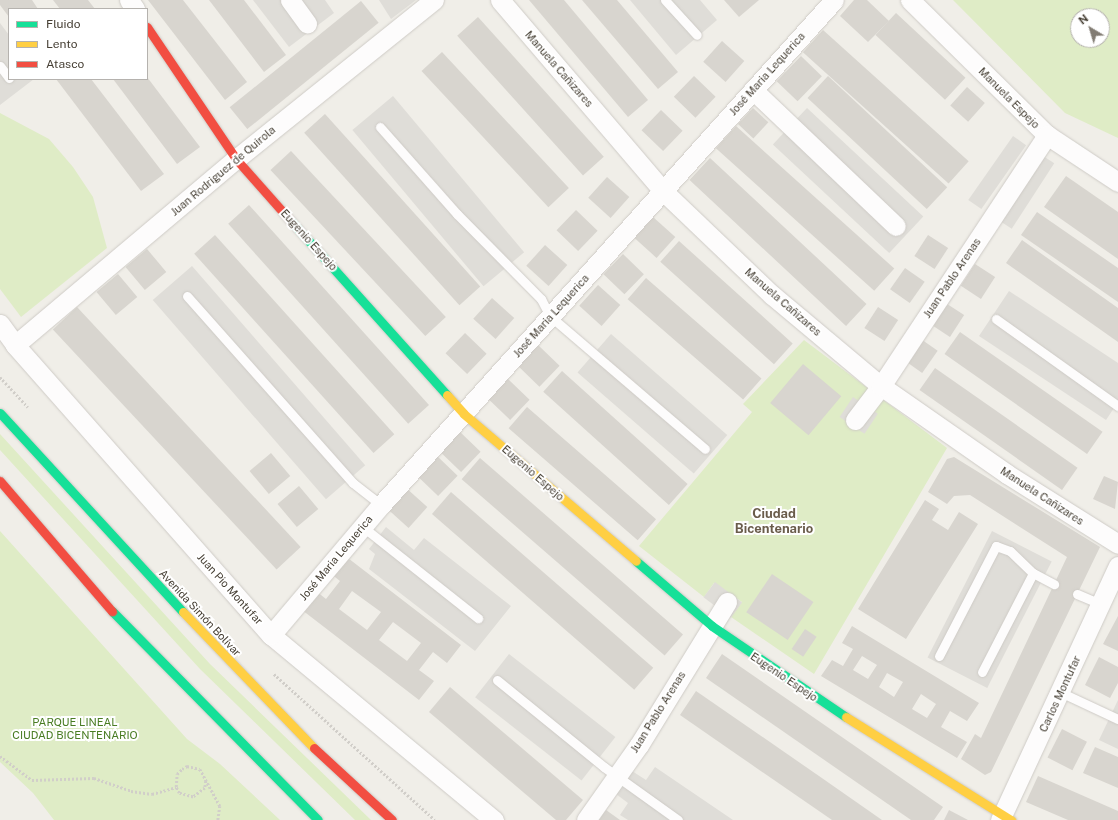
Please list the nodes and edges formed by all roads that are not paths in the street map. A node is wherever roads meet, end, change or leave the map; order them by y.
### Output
1 (290, 0) edge
2 (434, 0) edge
3 (500, 0) edge
4 (665, 0) edge
5 (834, 0) edge
6 (910, 0) edge
7 (308, 23) dead end
8 (148, 28) edge
9 (697, 36) dead end
10 (0, 66) edge
11 (8, 77) edge
12 (752, 90) junction
13 (380, 127) dead end
14 (1047, 135) junction
15 (236, 159) junction
16 (1118, 182) edge
17 (663, 190) junction
18 (896, 226) dead end
19 (187, 296) dead end
20 (550, 316) junction
21 (996, 319) dead end
22 (0, 324) edge
23 (15, 345) junction
24 (881, 386) junction
25 (1118, 406) edge
26 (0, 413) edge
27 (464, 414) junction
28 (855, 420) dead end
29 (705, 449) dead end
30 (0, 481) edge
31 (381, 506) junction
32 (363, 527) junction
33 (1118, 544) edge
34 (1118, 566) edge
35 (1032, 573) junction
36 (1054, 584) dead end
37 (1077, 594) dead end
38 (727, 602) dead end
39 (1101, 604) junction
40 (478, 618) dead end
41 (712, 626) junction
42 (271, 635) junction
43 (939, 656) dead end
44 (982, 672) dead end
45 (497, 680) dead end
46 (1060, 692) junction
47 (1118, 719) edge
48 (616, 777) junction
49 (1004, 818) edge
50 (318, 820) edge
51 (392, 820) edge
52 (494, 820) edge
53 (586, 820) edge
54 (678, 820) edge

1 - 7 street
2 - 15 street, Juan Rodriguez de Quirola
3 - 17 street, Manuela Cañizares
4 - 9 lane
5 - 12 street, José Maria Lequerica
6 - 14 street, Manuela Espejo
8 - 15 main road, Eugenio Espejo
10 - 11 lane
12 - 17 street, José Maria Lequerica
12 - 18 street
13 - 20 lane
14 - 16 street, Manuela Espejo
14 - 24 street, Juan Pablo Arenas
15 - 23 street, Juan Rodriguez de Quirola
15 - 27 main road, Eugenio Espejo
17 - 20 street, José Maria Lequerica
17 - 24 street, Manuela Cañizares
19 - 31 lane
20 - 27 street, José Maria Lequerica
20 - 29 lane
21 - 25 lane
22 - 23 street, Juan Pio Montufar
23 - 42 street, Juan Pio Montufar
24 - 28 street, Juan Pablo Arenas
24 - 33 street, Manuela Cañizares
26 - 51 main road, Avenida Simón Bolívar
27 - 31 street, José Maria Lequerica
27 - 41 main road, Eugenio Espejo
30 - 50 main road
31 - 32 street, José Maria Lequerica
32 - 40 lane
32 - 42 street, José Maria Lequerica
34 - 39 street, Carlos Montufar
35 - 36 lane
35 - 43 lane
35 - 44 lane
37 - 39 lane
38 - 41 street, Juan Pablo Arenas
39 - 46 street, Carlos Montufar
41 - 48 street, Juan Pablo Arenas
41 - 49 main road, Eugenio Espejo
42 - 52 street, Juan Pio Montufar
45 - 48 lane
46 - 47 lane
46 - 49 street, Carlos Montufar
48 - 53 street, Juan Pablo Arenas
48 - 54 lane

